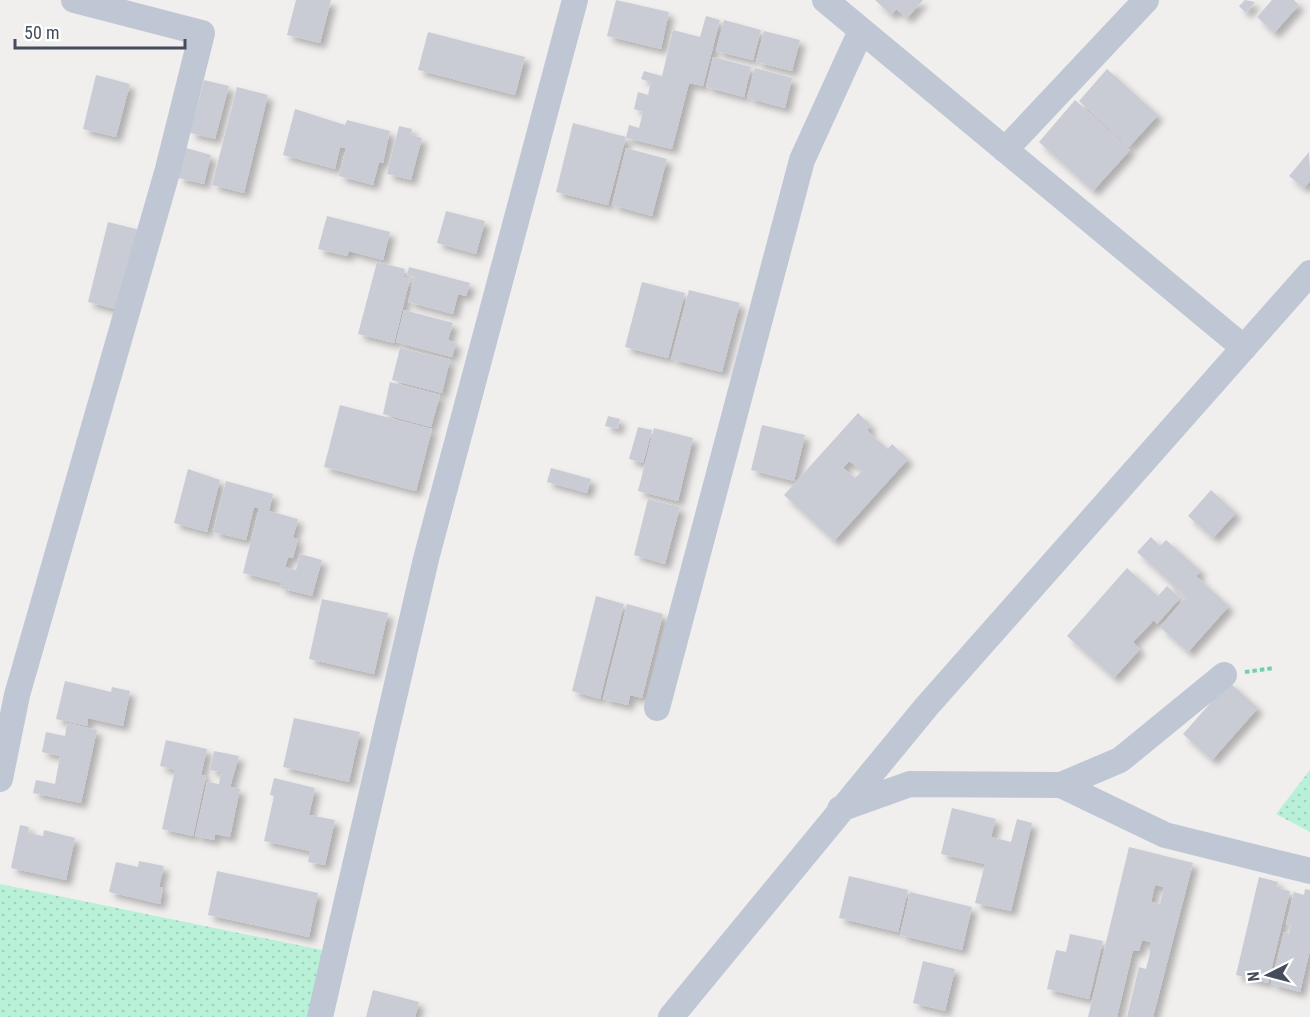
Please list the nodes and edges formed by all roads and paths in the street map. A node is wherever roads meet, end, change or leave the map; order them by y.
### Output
1 (74, 0) edge
2 (574, 0) edge
3 (825, 0) edge
4 (1146, 0) edge
5 (125, 6) edge
6 (861, 31) junction
7 (1005, 150) junction
8 (1310, 273) edge
9 (1244, 348) junction
10 (1224, 675) dead end
11 (657, 708) dead end
12 (0, 779) edge
13 (1061, 785) junction
14 (839, 809) junction
15 (1310, 871) edge
16 (320, 1017) edge
17 (671, 1017) edge

1 - 5 street
2 - 16 street
3 - 6 street
4 - 7 street
5 - 12 street
6 - 7 street
6 - 11 street
7 - 9 street
8 - 9 street
9 - 14 street
10 - 13 street
13 - 14 street
13 - 15 street
14 - 17 street

